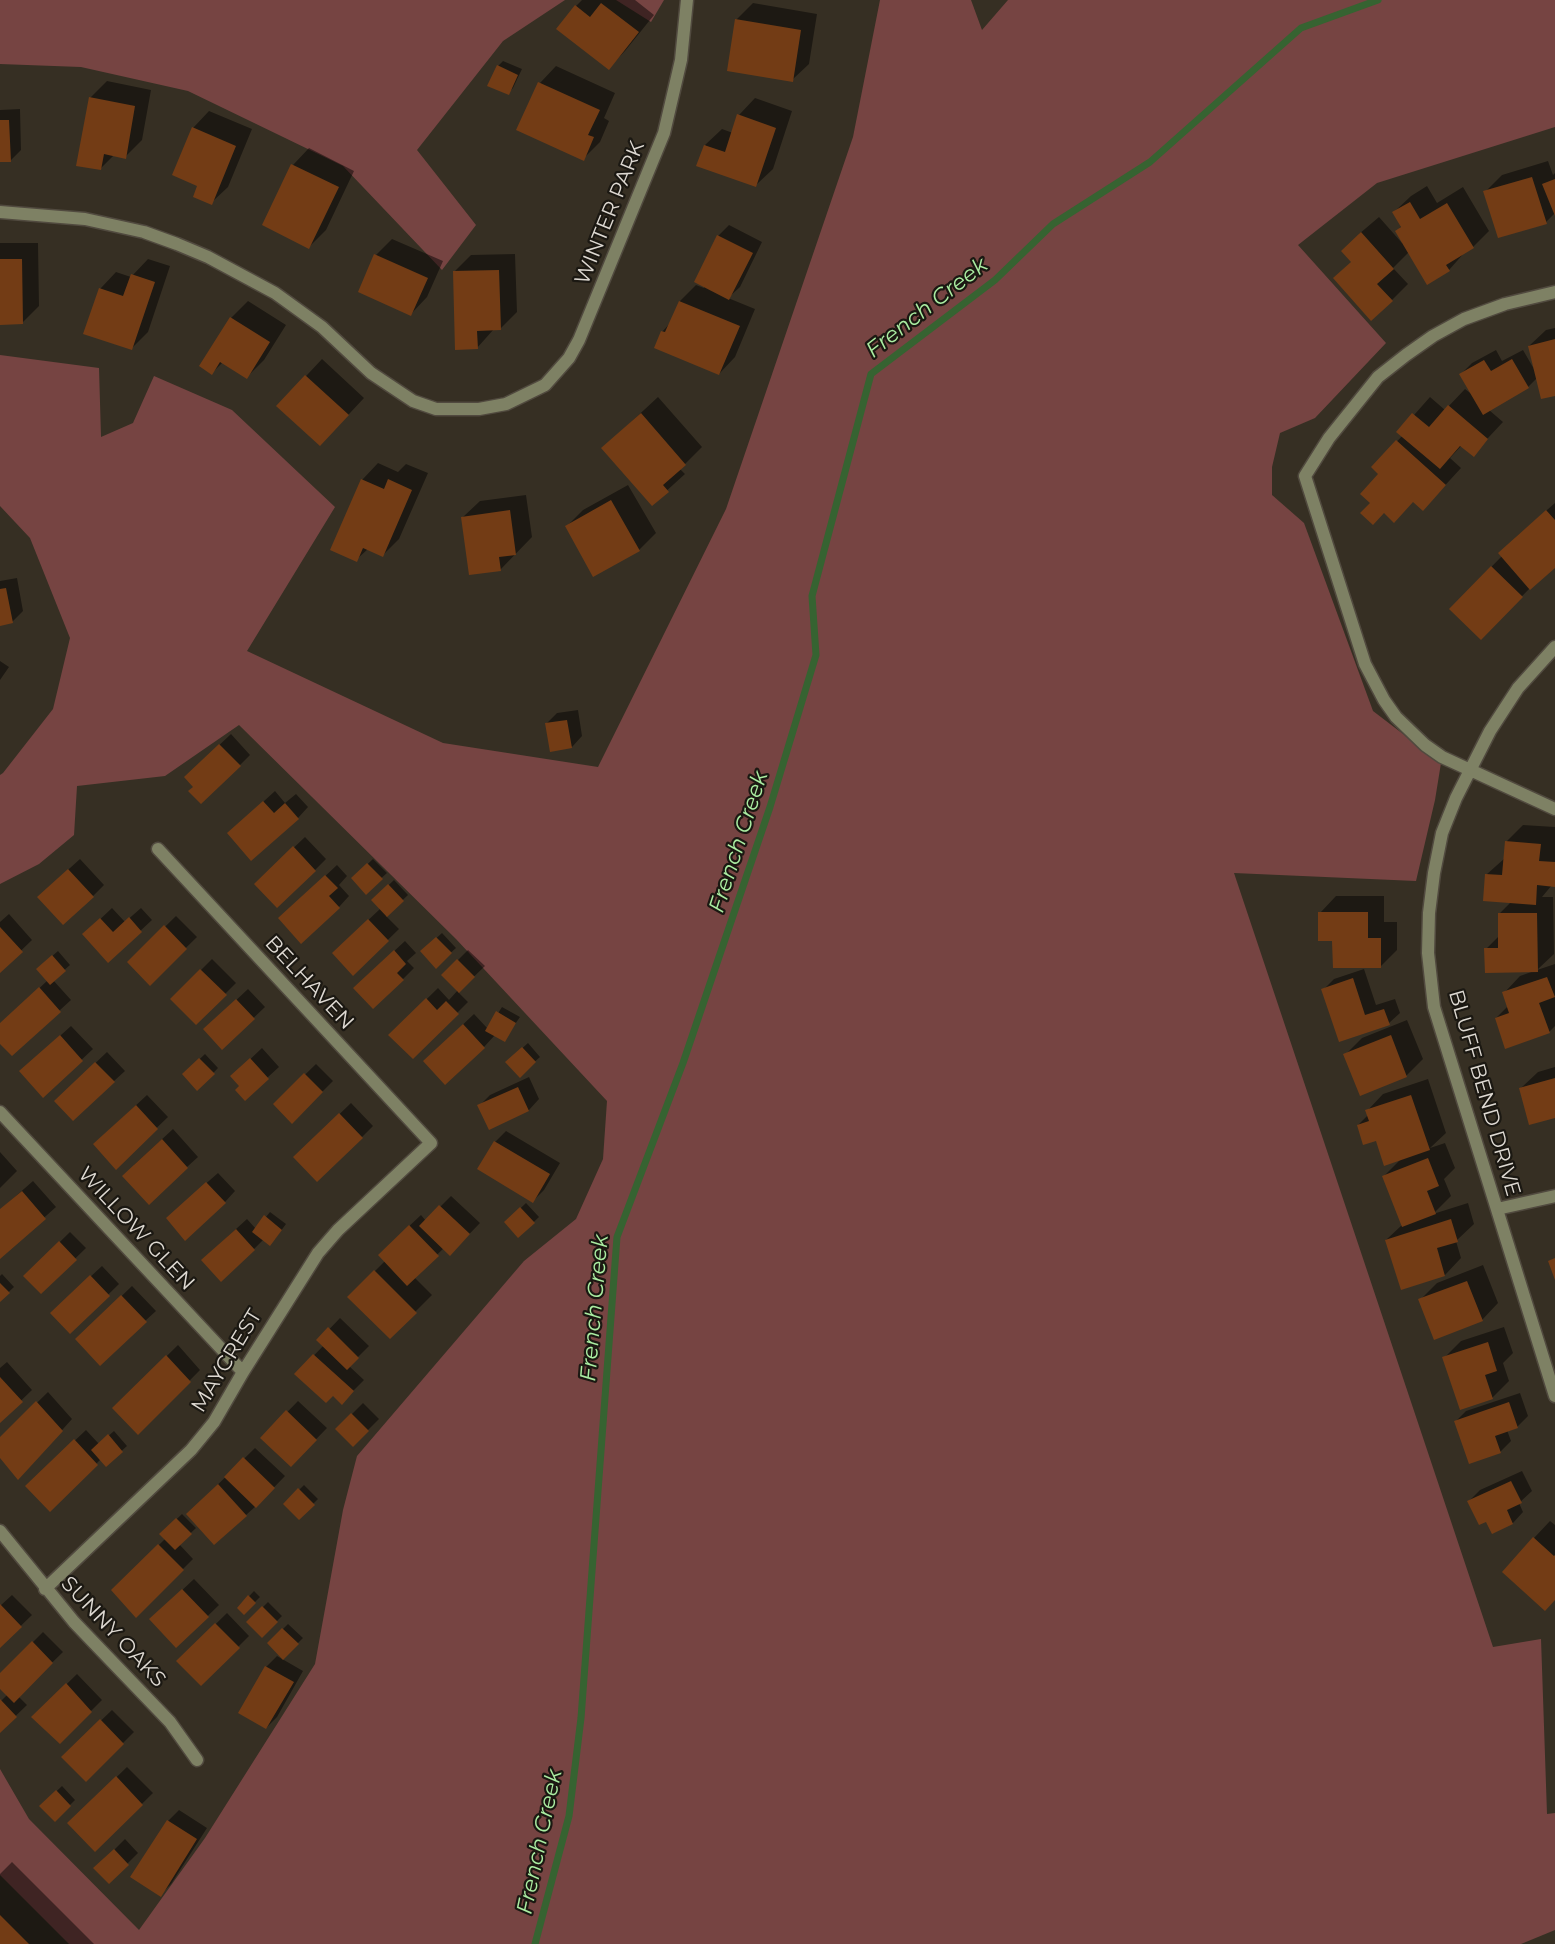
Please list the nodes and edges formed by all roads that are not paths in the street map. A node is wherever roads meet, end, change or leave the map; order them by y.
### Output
1 (687, 0) edge
2 (0, 212) edge
3 (1555, 292) edge
4 (1555, 647) edge
5 (1469, 770) junction
6 (1555, 810) edge
7 (158, 849) dead end
8 (0, 1112) edge
9 (430, 1143) joint
10 (1555, 1196) edge
11 (1497, 1209) junction
12 (243, 1372) junction
13 (1555, 1396) edge
14 (0, 1531) edge
15 (45, 1589) junction
16 (197, 1760) dead end

1 - 2 street, WINTER PARK
3 - 5 street
4 - 5 street, BLUFF BEND DRIVE
5 - 6 street
5 - 11 street, BLUFF BEND DRIVE
7 - 9 street, BELHAVEN
8 - 12 street, WILLOW GLEN
9 - 12 street, MAYCREST
10 - 11 street
11 - 13 street, BLUFF BEND DRIVE
12 - 15 street, MAYCREST
14 - 15 street, SUNNY OAKS
15 - 16 street, SUNNY OAKS

